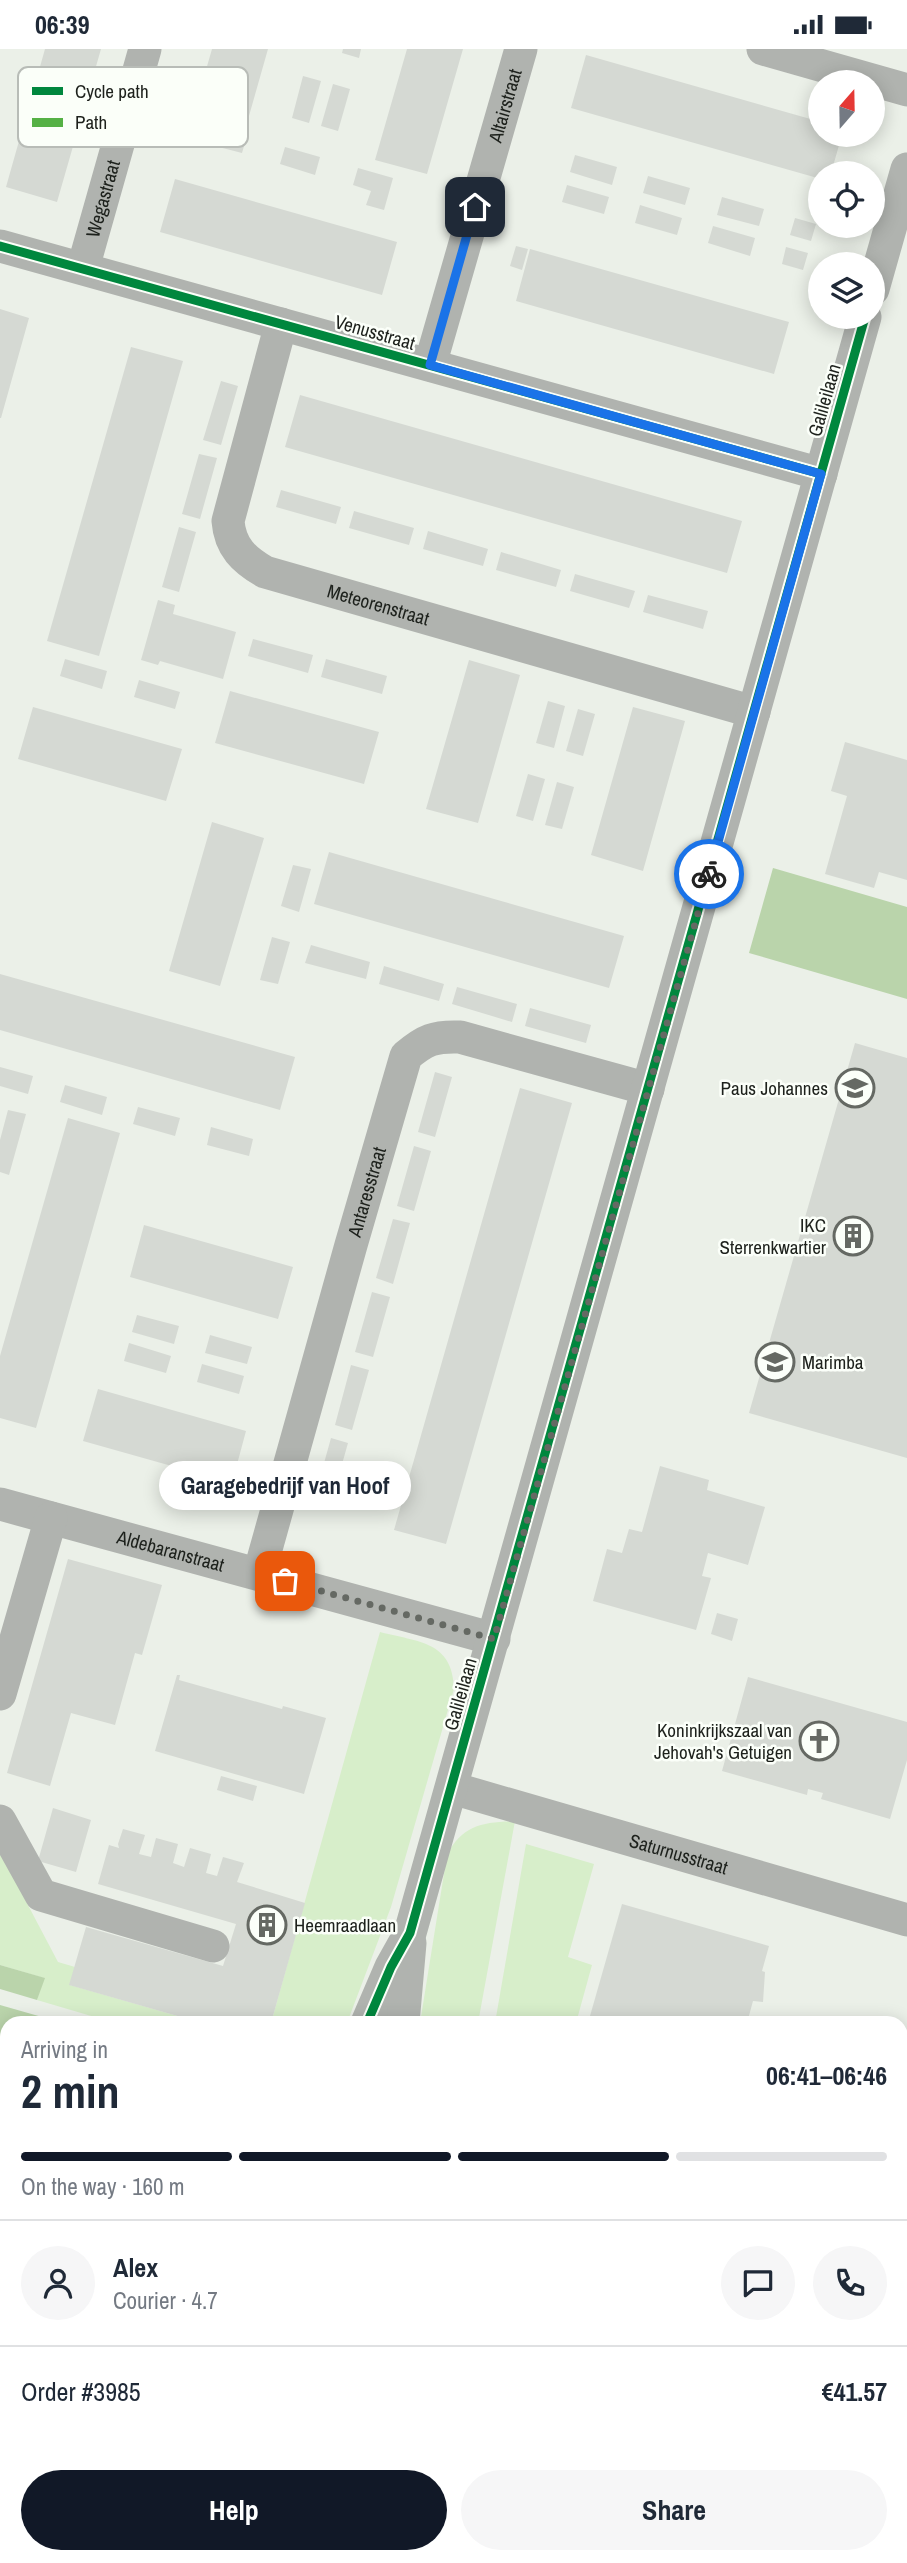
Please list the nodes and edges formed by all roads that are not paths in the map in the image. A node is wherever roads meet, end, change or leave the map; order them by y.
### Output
1 (145, 49) edge
2 (521, 49) edge
3 (762, 49) edge
4 (140, 67) edge
5 (907, 90) edge
6 (117, 147) edge
7 (907, 169) edge
8 (0, 246) edge
9 (883, 252) edge
10 (83, 268) junction
11 (281, 324) junction
12 (862, 329) edge
13 (430, 365) junction
14 (821, 474) junction
15 (754, 712) junction
16 (648, 1089) junction
17 (0, 1504) edge
18 (51, 1518) junction
19 (259, 1574) junction
20 (494, 1639) junction
21 (0, 1694) edge
22 (452, 1788) junction
23 (0, 1821) edge
24 (907, 1920) edge
25 (410, 1933) junction
26 (213, 1946) dead end
27 (370, 2016) edge
28 (403, 2016) edge

1 - 4 street, Wegastraat
2 - 13 street, Altairstraat
3 - 5 street
6 - 10 street, Wegastraat
7 - 9 street
8 - 10 street, Venusstraat
10 - 11 street, Venusstraat
11 - 13 street, Venusstraat
11 - 15 street, Meteorenstraat
12 - 14 street, Galileilaan
13 - 14 street, Venusstraat
14 - 15 street, Galileilaan
15 - 16 street, Galileilaan
16 - 19 street, Antaresstraat
16 - 20 street, Galileilaan
17 - 18 street, Aldebaranstraat
18 - 19 street, Aldebaranstraat
18 - 21 street
19 - 20 street, Aldebaranstraat
20 - 22 street, Galileilaan
22 - 24 street, Saturnusstraat
22 - 25 street, Galileilaan
23 - 26 street
25 - 27 street, Galileilaan
25 - 28 street, Galileilaan

